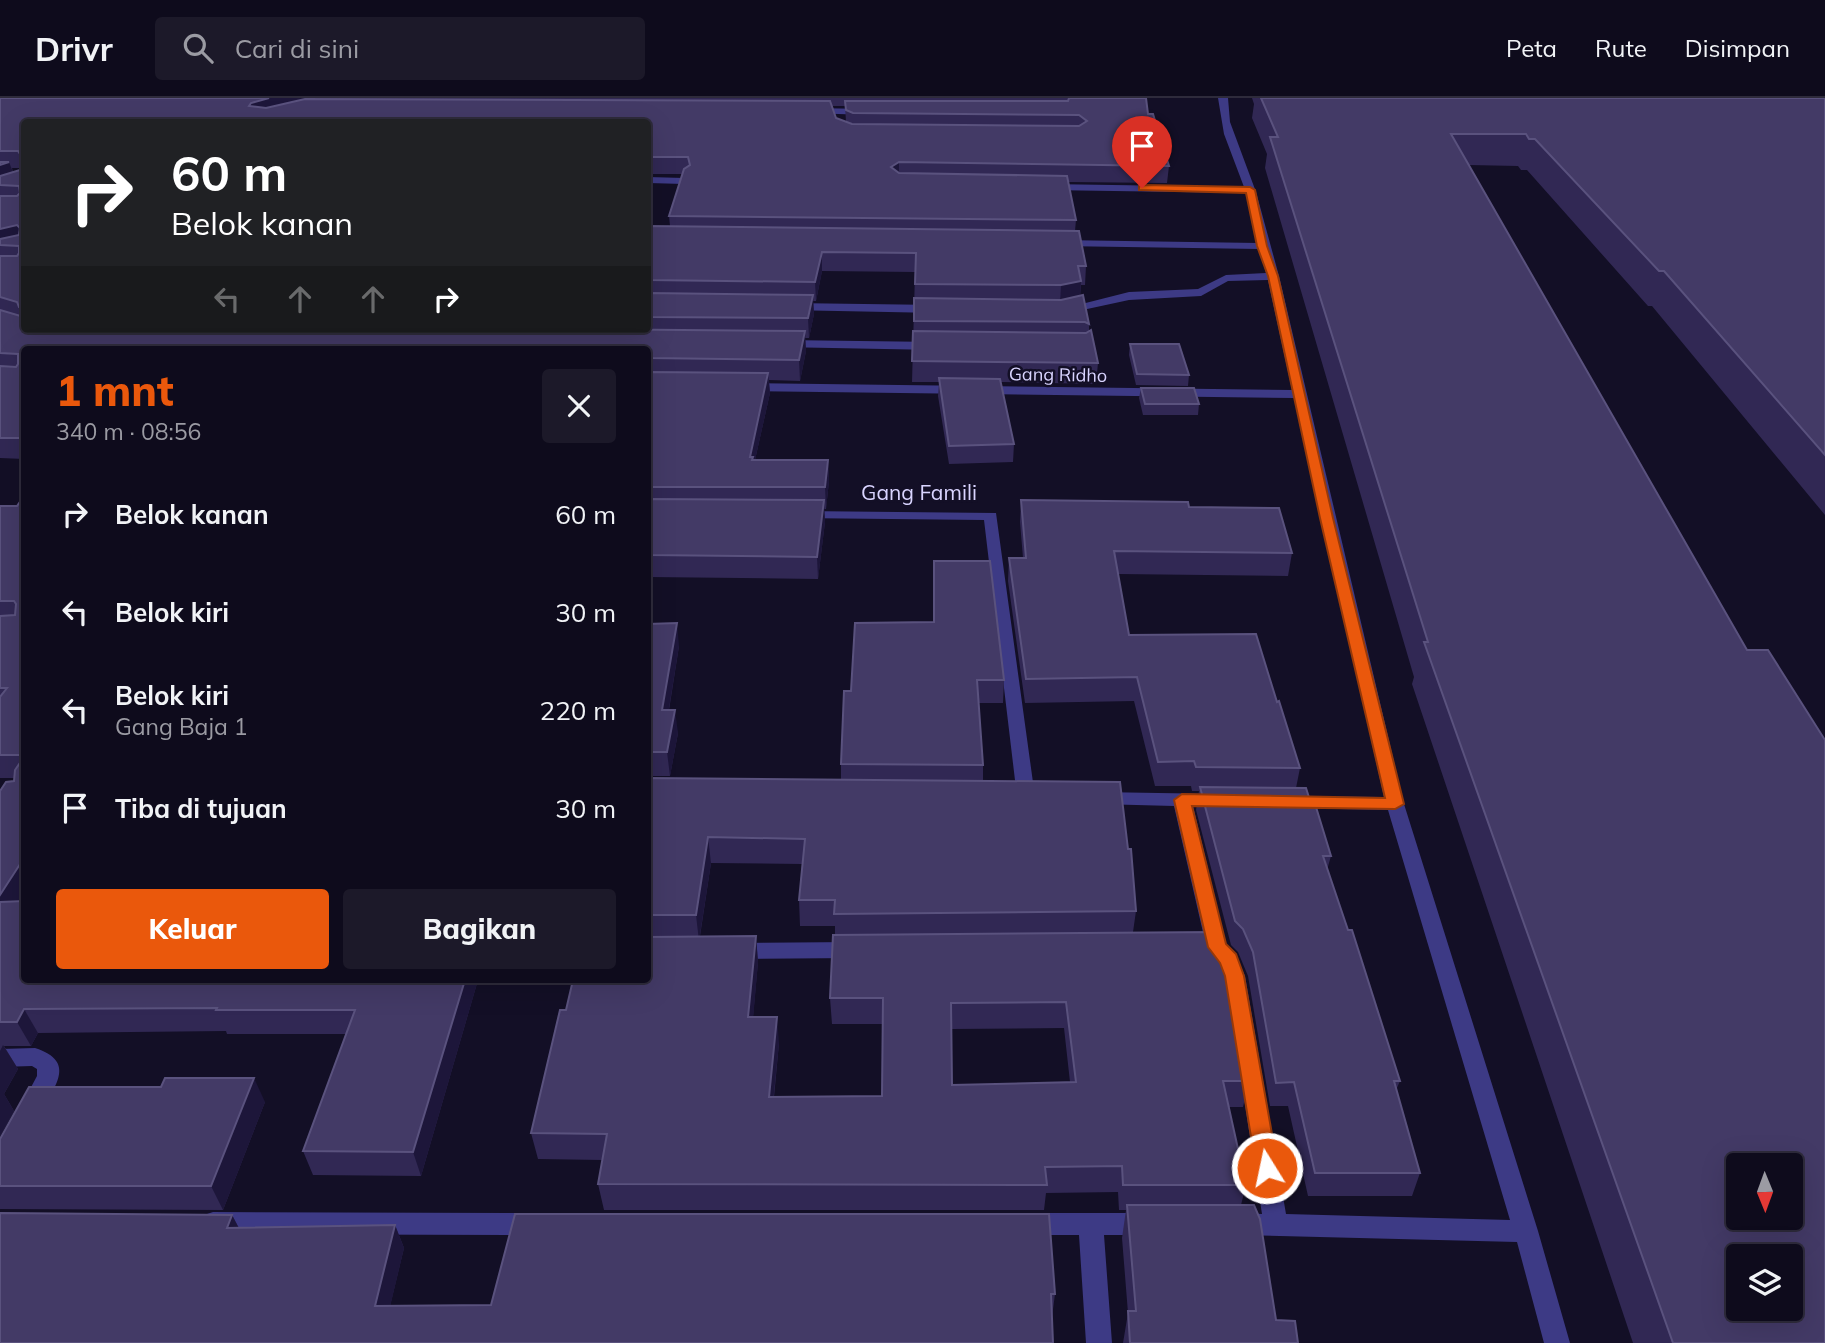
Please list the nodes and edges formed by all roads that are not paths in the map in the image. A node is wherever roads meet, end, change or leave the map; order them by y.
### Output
1 (1223, 98) edge
2 (795, 111) edge
3 (877, 112) edge
4 (651, 180) edge
5 (684, 180) edge
6 (1034, 187) edge
7 (1250, 190) junction
8 (1053, 243) edge
9 (1262, 246) junction
10 (1273, 276) junction
11 (771, 307) edge
12 (950, 309) edge
13 (1046, 310) edge
14 (766, 344) edge
15 (946, 346) edge
16 (730, 387) edge
17 (1299, 394) junction
18 (785, 515) edge
19 (1026, 797) edge
20 (1078, 797) edge
21 (1182, 800) junction
22 (1236, 801) edge
23 (1262, 801) edge
24 (1395, 804) junction
25 (1191, 947) edge
26 (1217, 947) junction
27 (882, 950) edge
28 (716, 951) edge
29 (0, 1058) edge
30 (18, 1130) edge
31 (196, 1223) edge
32 (559, 1224) edge
33 (1007, 1224) edge
34 (1170, 1224) edge
35 (1210, 1224) edge
36 (1276, 1224) junction
37 (1091, 1225) junction
38 (1526, 1231) junction
39 (1099, 1343) edge
40 (1557, 1343) edge

1 - 7 street
2 - 3 street
4 - 5 street
6 - 7 street
7 - 9 street
8 - 9 street
9 - 10 street
10 - 13 street
10 - 17 street
11 - 12 street
14 - 15 street
16 - 17 street, Gang Ridho
17 - 24 street
18 - 19 street, Gang Famili
20 - 21 street
21 - 22 street
21 - 26 street
23 - 24 street
24 - 38 street
25 - 26 street
26 - 36 street
27 - 28 street
29 - 30 street
31 - 32 street
33 - 37 street
34 - 37 street
35 - 36 street
36 - 38 street
37 - 39 street
38 - 40 street

